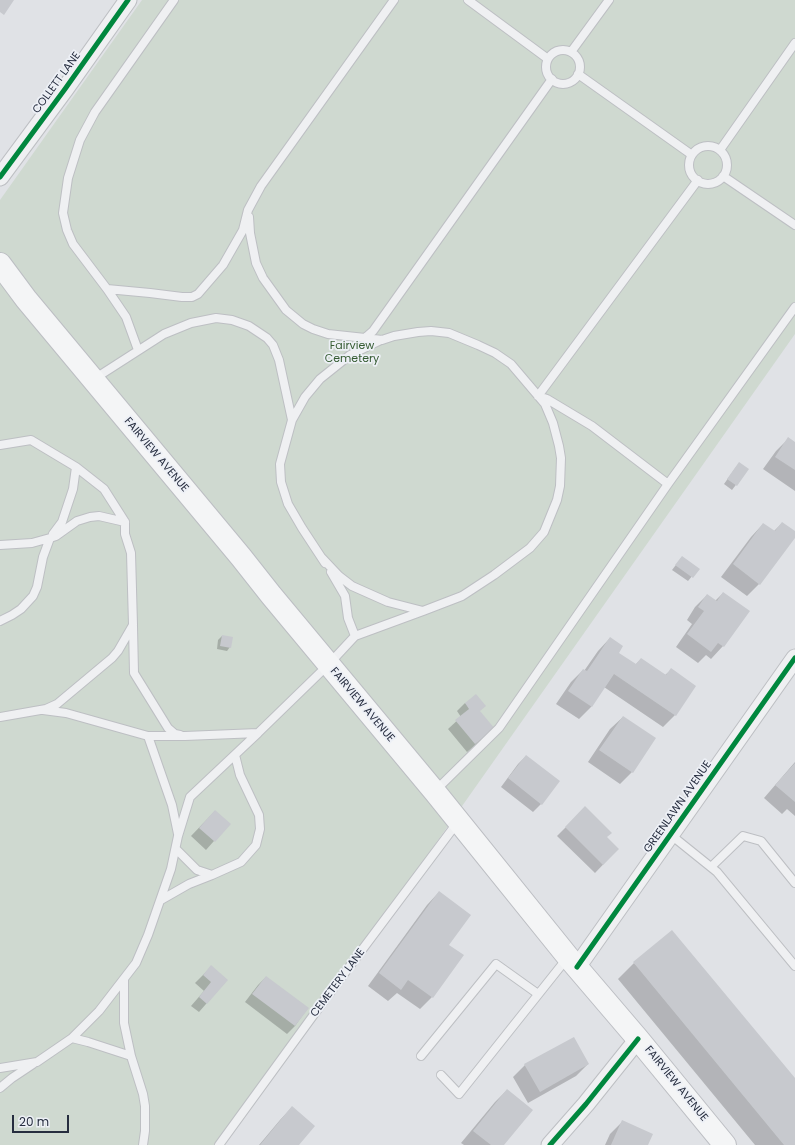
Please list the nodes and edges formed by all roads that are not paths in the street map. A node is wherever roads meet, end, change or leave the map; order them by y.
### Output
1 (128, 0) edge
2 (174, 0) edge
3 (394, 0) edge
4 (468, 0) edge
5 (609, 0) edge
6 (795, 43) edge
7 (571, 52) junction
8 (548, 59) junction
9 (578, 74) junction
10 (552, 80) junction
11 (720, 150) junction
12 (692, 155) junction
13 (723, 176) junction
14 (0, 177) edge
15 (698, 180) junction
16 (248, 210) junction
17 (795, 225) edge
18 (0, 264) edge
19 (107, 289) junction
20 (795, 307) edge
21 (366, 338) junction
22 (382, 340) junction
23 (138, 350) junction
24 (93, 379) junction
25 (538, 396) junction
26 (292, 420) junction
27 (0, 445) edge
28 (76, 468) junction
29 (668, 484) junction
30 (125, 522) junction
31 (50, 538) junction
32 (0, 545) edge
33 (322, 558) junction
34 (423, 611) junction
35 (0, 621) edge
36 (133, 625) junction
37 (355, 636) junction
38 (795, 658) edge
39 (328, 664) junction
40 (43, 710) junction
41 (0, 717) edge
42 (258, 733) junction
43 (148, 736) junction
44 (185, 736) junction
45 (235, 755) junction
46 (435, 792) junction
47 (458, 822) junction
48 (671, 835) junction
49 (178, 836) junction
50 (176, 849) junction
51 (711, 867) junction
52 (212, 875) junction
53 (795, 883) edge
54 (161, 900) junction
55 (573, 962) junction
56 (795, 966) edge
57 (124, 979) junction
58 (538, 994) junction
59 (72, 1038) junction
60 (638, 1039) junction
61 (131, 1056) junction
62 (421, 1056) dead end
63 (37, 1062) junction
64 (0, 1068) edge
65 (441, 1075) dead end
66 (0, 1088) edge
67 (144, 1145) edge
68 (219, 1145) edge
69 (550, 1145) edge
70 (726, 1145) edge

1 - 14 street, COLLETT LANE
2 - 19 lane
3 - 16 lane
4 - 8 lane
5 - 7 lane
6 - 11 lane
7 - 8 lane
7 - 9 lane
8 - 10 lane
9 - 10 lane
9 - 12 lane
10 - 21 lane
11 - 12 lane
11 - 13 lane
12 - 15 lane
13 - 15 lane
13 - 17 lane
15 - 25 lane
16 - 19 lane
16 - 21 lane
18 - 24 main road, FAIRVIEW AVENUE
19 - 23 lane
20 - 29 lane
21 - 22 lane
22 - 25 lane
22 - 26 lane
23 - 24 lane
23 - 26 lane
24 - 39 main road, FAIRVIEW AVENUE
25 - 29 lane
25 - 34 lane
26 - 33 lane
27 - 28 lane
28 - 30 lane
28 - 31 lane
29 - 46 lane
30 - 31 lane
30 - 36 lane
31 - 32 lane
31 - 35 lane
33 - 34 lane
33 - 37 lane
34 - 37 lane
36 - 40 lane
36 - 44 lane
37 - 39 lane
38 - 48 street, GREENLAWN AVENUE
39 - 42 lane
39 - 46 main road, FAIRVIEW AVENUE
40 - 41 lane
40 - 43 lane
42 - 44 lane
42 - 45 lane
43 - 44 lane
43 - 49 lane
45 - 49 lane
45 - 52 lane
46 - 47 main road, FAIRVIEW AVENUE
47 - 55 main road, FAIRVIEW AVENUE
47 - 68 lane, CEMETERY LANE
48 - 51 lane
48 - 55 street, GREENLAWN AVENUE
49 - 50 lane
50 - 52 lane
50 - 54 lane
51 - 53 lane
51 - 56 lane
52 - 54 lane
54 - 57 lane
55 - 58 lane
55 - 60 main road, FAIRVIEW AVENUE
57 - 59 lane
57 - 61 lane
58 - 62 lane
58 - 65 lane
59 - 61 lane
59 - 63 lane
60 - 69 street
60 - 70 main road, FAIRVIEW AVENUE
61 - 67 lane
63 - 64 lane
63 - 66 lane

